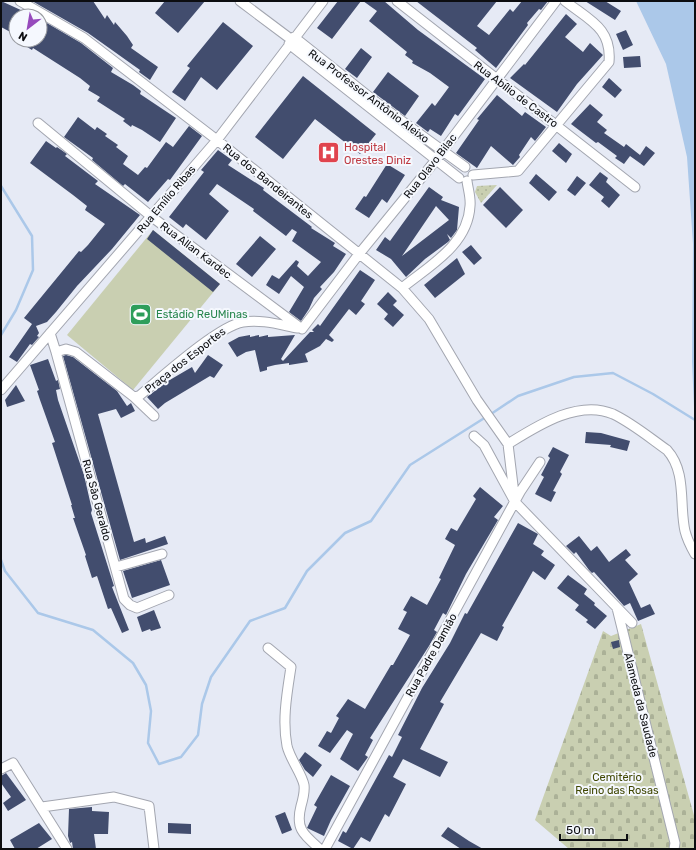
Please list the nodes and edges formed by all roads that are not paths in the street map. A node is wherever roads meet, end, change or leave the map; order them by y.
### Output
1 (20, 1) edge
2 (240, 1) edge
3 (323, 1) edge
4 (556, 1) edge
5 (565, 1) edge
6 (399, 2) edge
7 (291, 41) junction
8 (497, 80) junction
9 (374, 106) junction
10 (38, 123) dead end
11 (556, 124) junction
12 (217, 140) junction
13 (443, 152) junction
14 (435, 161) junction
15 (466, 167) junction
16 (466, 178) junction
17 (635, 187) dead end
18 (152, 217) junction
19 (359, 254) junction
20 (402, 288) junction
21 (302, 329) junction
22 (50, 333) junction
23 (56, 352) junction
24 (1, 390) edge
25 (134, 397) junction
26 (154, 416) dead end
27 (474, 436) dead end
28 (508, 444) junction
29 (540, 462) dead end
30 (515, 502) junction
31 (162, 554) dead end
32 (695, 554) edge
33 (116, 567) junction
34 (169, 595) dead end
35 (617, 608) junction
36 (632, 623) dead end
37 (268, 648) dead end
38 (1, 769) edge
39 (42, 807) junction
40 (67, 849) edge
41 (154, 849) edge
42 (320, 849) edge
43 (325, 849) edge
44 (674, 849) edge

1 - 12 street, Rua dos Bandeirantes
2 - 7 street, Rua Professor Antônio Aleixo
3 - 7 street, Rua Emílio Ribas
4 - 8 street, Rua Olavo Bilac
5 - 11 street
6 - 8 street, Rua Abílio de Castro
7 - 9 street, Rua Professor Antônio Aleixo
7 - 12 street, Rua Emílio Ribas
8 - 11 street, Rua Abílio de Castro
8 - 13 street, Rua Olavo Bilac
9 - 13 street, Rua Professor Antônio Aleixo
9 - 14 street, Rua Professor Antônio Aleixo
10 - 18 street, Rua Allan Kardec
11 - 16 street
11 - 17 street, Rua Abílio de Castro
12 - 18 street, Rua Emílio Ribas
12 - 19 street, Rua dos Bandeirantes
13 - 14 street, Rua Olavo Bilac
13 - 15 street, Rua Professor Antônio Aleixo
14 - 16 street, Rua Professor Antônio Aleixo
14 - 19 street, Rua Olavo Bilac
15 - 16 street, Rua Professor Antônio Aleixo
15 - 16 street
16 - 20 street
18 - 21 street, Rua Allan Kardec
18 - 22 street, Rua Emílio Ribas
19 - 20 street, Rua dos Bandeirantes
19 - 21 street, Rua Olavo Bilac
20 - 28 street, Rua dos Bandeirantes
21 - 25 street, Praça dos Esportes
22 - 23 street
22 - 24 street, Rua Emílio Ribas
23 - 25 street, Praça dos Esportes
23 - 33 street, Rua São Geraldo
25 - 26 street
27 - 30 street
28 - 30 street
28 - 32 street
29 - 30 street, Rua Padre Damião
30 - 35 street
30 - 43 street, Rua Padre Damião
31 - 33 street
33 - 34 street, Rua São Geraldo
35 - 36 street
35 - 44 street, Alameda da Saudade
37 - 42 street
38 - 39 street
39 - 40 street
39 - 41 street

